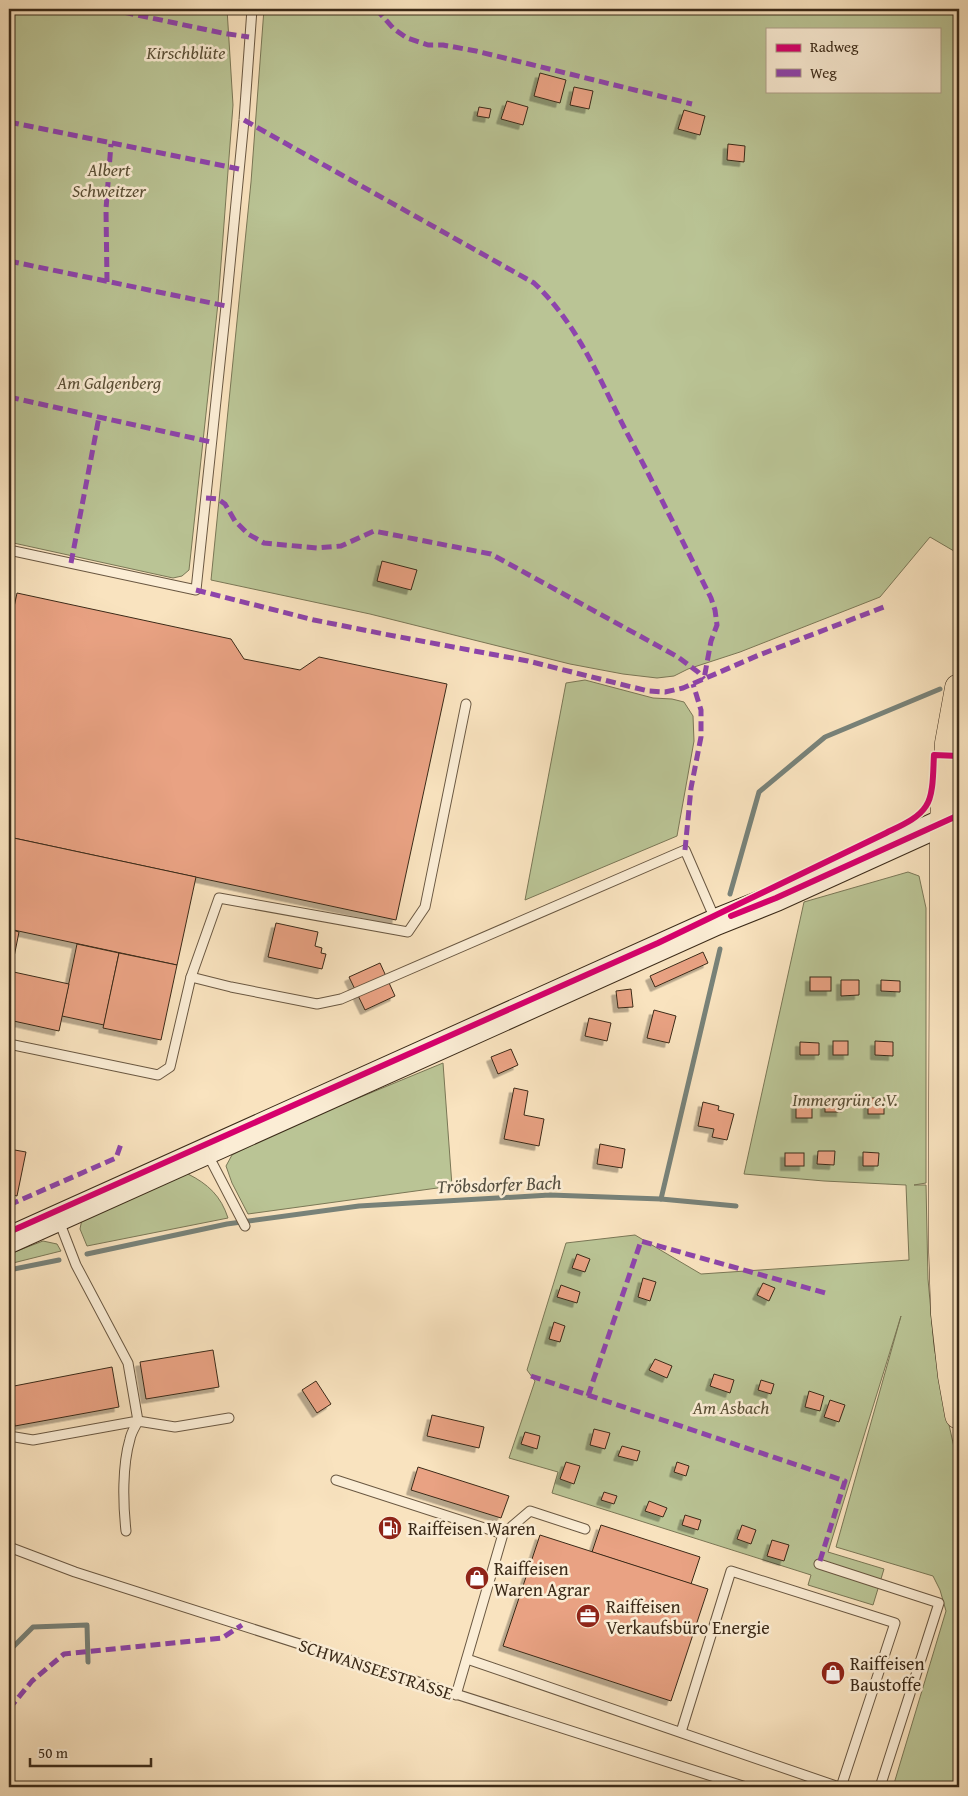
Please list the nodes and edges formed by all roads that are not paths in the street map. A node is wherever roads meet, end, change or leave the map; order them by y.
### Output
1 (252, 9) edge
2 (9, 550) edge
3 (959, 688) edge
4 (466, 704) dead end
5 (952, 818) edge
6 (716, 922) junction
7 (191, 977) junction
8 (9, 1044) edge
9 (205, 1151) junction
10 (58, 1218) junction
11 (245, 1226) dead end
12 (9, 1240) edge
13 (959, 1416) edge
14 (229, 1418) dead end
15 (138, 1421) junction
16 (9, 1436) edge
17 (336, 1480) dead end
18 (585, 1529) dead end
19 (126, 1531) dead end
20 (502, 1534) junction
21 (9, 1546) edge
22 (819, 1564) dead end
23 (467, 1659) junction
24 (456, 1695) junction
25 (681, 1732) junction
26 (746, 1787) edge
27 (840, 1787) edge
28 (880, 1787) edge

1 - 2 lane
3 - 5 main road
4 - 7 lane
5 - 6 street
5 - 13 main road
6 - 7 lane
6 - 9 street
7 - 8 lane
9 - 10 street
9 - 11 lane
10 - 12 street
10 - 15 lane
14 - 15 lane
15 - 16 lane
15 - 19 lane
17 - 20 lane
18 - 20 lane
20 - 23 lane
21 - 24 lane, SCHWANSEESTRASSE
22 - 28 lane
23 - 24 lane
23 - 25 lane
24 - 26 lane, SCHWANSEESTRASSE
25 - 27 lane
25 - 27 lane

